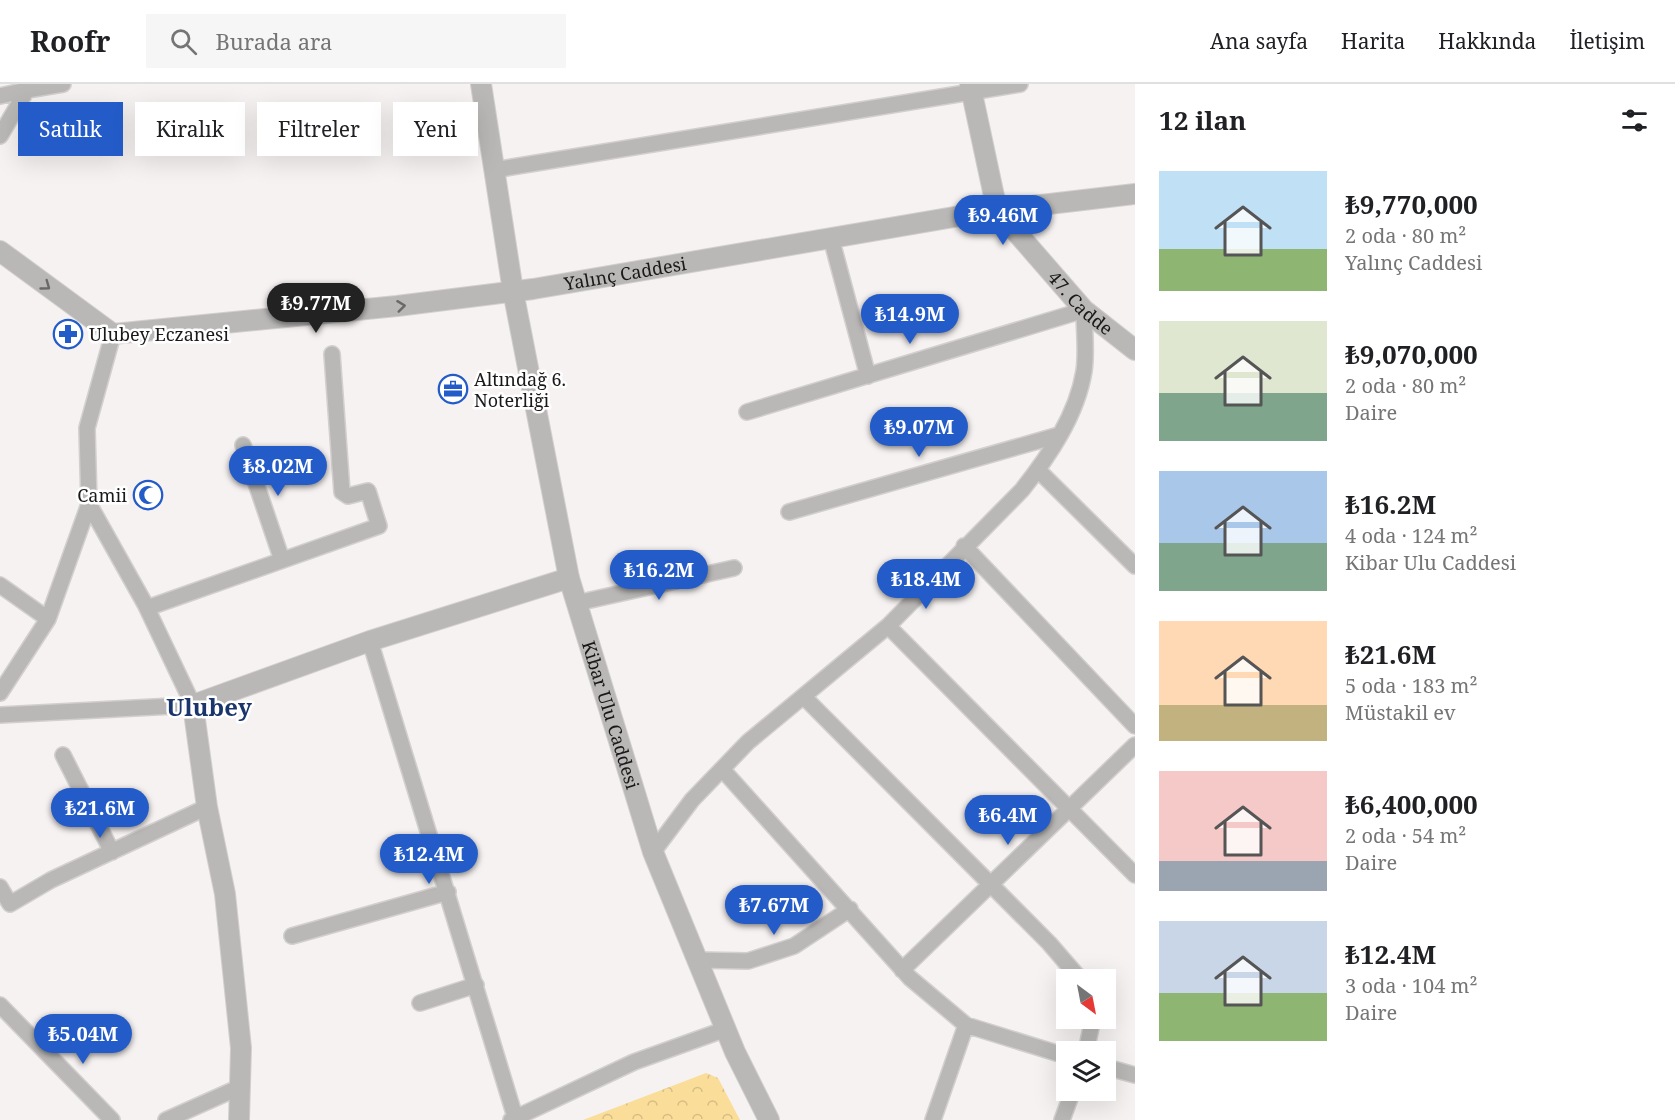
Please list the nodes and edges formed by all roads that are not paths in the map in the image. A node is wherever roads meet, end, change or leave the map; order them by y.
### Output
1 (63, 84) edge
2 (481, 84) edge
3 (1020, 84) edge
4 (971, 88) edge
5 (27, 90) junction
6 (0, 96) edge
7 (0, 136) edge
8 (495, 170) junction
9 (1135, 194) edge
10 (997, 210) junction
11 (831, 238) junction
12 (0, 251) edge
13 (513, 291) junction
14 (1084, 310) junction
15 (113, 334) junction
16 (1135, 350) edge
17 (332, 354) dead end
18 (868, 376) junction
19 (747, 412) dead end
20 (1059, 435) junction
21 (243, 445) dead end
22 (1038, 470) junction
23 (89, 504) junction
24 (789, 512) dead end
25 (964, 546) junction
26 (282, 560) junction
27 (1135, 566) edge
28 (734, 568) dead end
29 (569, 578) junction
30 (0, 585) edge
31 (577, 603) junction
32 (147, 608) junction
33 (48, 619) junction
34 (888, 626) junction
35 (370, 641) junction
36 (0, 693) edge
37 (804, 697) junction
38 (193, 705) junction
39 (0, 715) edge
40 (1135, 726) edge
41 (1135, 745) edge
42 (63, 755) dead end
43 (722, 769) junction
44 (207, 807) junction
45 (1070, 809) junction
46 (112, 852) junction
47 (653, 852) junction
48 (1135, 874) edge
49 (991, 886) junction
50 (0, 887) edge
51 (448, 892) junction
52 (850, 909) junction
53 (292, 936) dead end
54 (698, 960) junction
55 (1071, 969) edge
56 (902, 970) junction
57 (476, 985) junction
58 (420, 1003) dead end
59 (0, 1005) edge
60 (966, 1025) junction
61 (726, 1029) junction
62 (1056, 1053) edge
63 (1116, 1070) edge
64 (1135, 1076) edge
65 (240, 1087) junction
66 (1068, 1101) edge
67 (514, 1119) edge
68 (112, 1120) edge
69 (166, 1120) edge
70 (239, 1120) edge
71 (769, 1120) edge
72 (933, 1120) edge
73 (1062, 1120) edge

1 - 5 street
2 - 8 street, Kibar Ulu Caddesi
3 - 4 street
4 - 8 street
4 - 10 street, 47. Cadde
5 - 6 street
5 - 7 street
8 - 13 street, Kibar Ulu Caddesi
9 - 10 street, Yalınç Caddesi
10 - 11 street, Yalınç Caddesi
10 - 14 street, 47. Cadde
11 - 13 street, Yalınç Caddesi
11 - 18 street
12 -> 15 street
15 -> 13 street, Yalınç Caddesi
13 - 29 street, Kibar Ulu Caddesi
14 - 16 street, 47. Cadde
14 - 18 street
14 - 20 street
15 - 23 street
17 - 26 street
18 - 19 street
20 - 22 street
20 - 24 street
21 - 26 street
22 - 25 street
22 - 27 street
23 - 32 street
23 - 33 street
25 - 34 street
25 - 40 street
26 - 32 street
28 - 31 street
29 - 31 street, Kibar Ulu Caddesi
29 - 35 street
30 - 33 street
31 - 47 street, Kibar Ulu Caddesi
32 - 38 street
33 - 36 street
34 - 37 street
34 - 45 street
35 - 38 street
35 - 51 street
37 - 43 street
37 - 49 street
38 - 39 street
38 - 44 street
41 - 45 street
42 - 46 street
43 - 47 street
43 - 52 street
44 - 46 street
44 - 65 street
45 - 48 street
45 - 49 street
46 - 50 street
47 - 54 street, Kibar Ulu Caddesi
49 - 55 street
49 - 56 street
51 - 53 street
51 - 57 street
52 - 54 street
52 - 56 street
54 - 61 street, Kibar Ulu Caddesi
56 - 60 street
57 - 58 street
57 - 67 street
59 - 68 street
60 - 62 street
60 - 72 street
61 - 67 street
61 - 71 street, Kibar Ulu Caddesi
63 - 64 street
65 - 69 street
65 - 70 street
66 - 73 street

